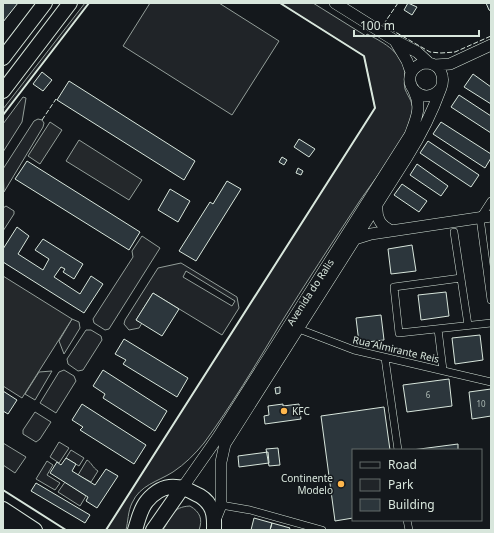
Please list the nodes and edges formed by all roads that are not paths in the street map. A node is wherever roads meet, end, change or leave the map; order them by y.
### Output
1 (45, 3) edge
2 (70, 3) edge
3 (335, 3) edge
4 (394, 40) junction
5 (491, 45) edge
6 (3, 58) edge
7 (432, 64) junction
8 (411, 72) junction
9 (441, 88) junction
10 (3, 91) edge
11 (414, 91) junction
12 (491, 201) edge
13 (377, 205) junction
14 (486, 217) edge
15 (392, 231) junction
16 (454, 232) dead end
17 (355, 239) junction
18 (461, 278) junction
19 (491, 300) edge
20 (491, 322) edge
21 (468, 325) junction
22 (299, 329) junction
23 (438, 329) junction
24 (385, 358) junction
25 (443, 370) junction
26 (491, 382) edge
27 (398, 449) edge
28 (183, 487) junction
29 (221, 505) junction
30 (3, 509) edge
31 (3, 521) edge
32 (20, 526) edge
33 (212, 527) edge
34 (35, 530) edge
35 (42, 530) edge
36 (135, 530) edge
37 (153, 530) edge
38 (322, 530) edge

1 - 6 highway
2 - 10 highway
3 - 4 street
4 - 7 street
4 - 8 street
5 - 7 street
7 - 8 street
7 - 9 street
8 - 11 street
9 - 11 street
9 - 13 street, Avenida do Ralis
11 - 28 street, Avenida do Ralis
12 - 14 street
13 - 15 street
13 - 17 street, Avenida do Ralis
14 - 15 street
14 - 19 street
15 - 17 street
16 - 18 street
17 - 22 street, Avenida do Ralis
18 - 21 street
18 - 23 street
20 - 21 street
21 - 23 street
22 - 24 street, Rua Almirante Reis
22 - 29 street, Avenida do Ralis
23 - 25 street
24 - 25 street, Rua Almirante Reis
24 - 27 street
25 - 26 street, Rua Almirante Reis
28 - 33 highway
28 - 36 highway
28 - 37 highway
29 - 33 street
29 - 38 street
30 - 32 highway
31 - 32 highway
32 - 34 highway
32 - 35 highway

